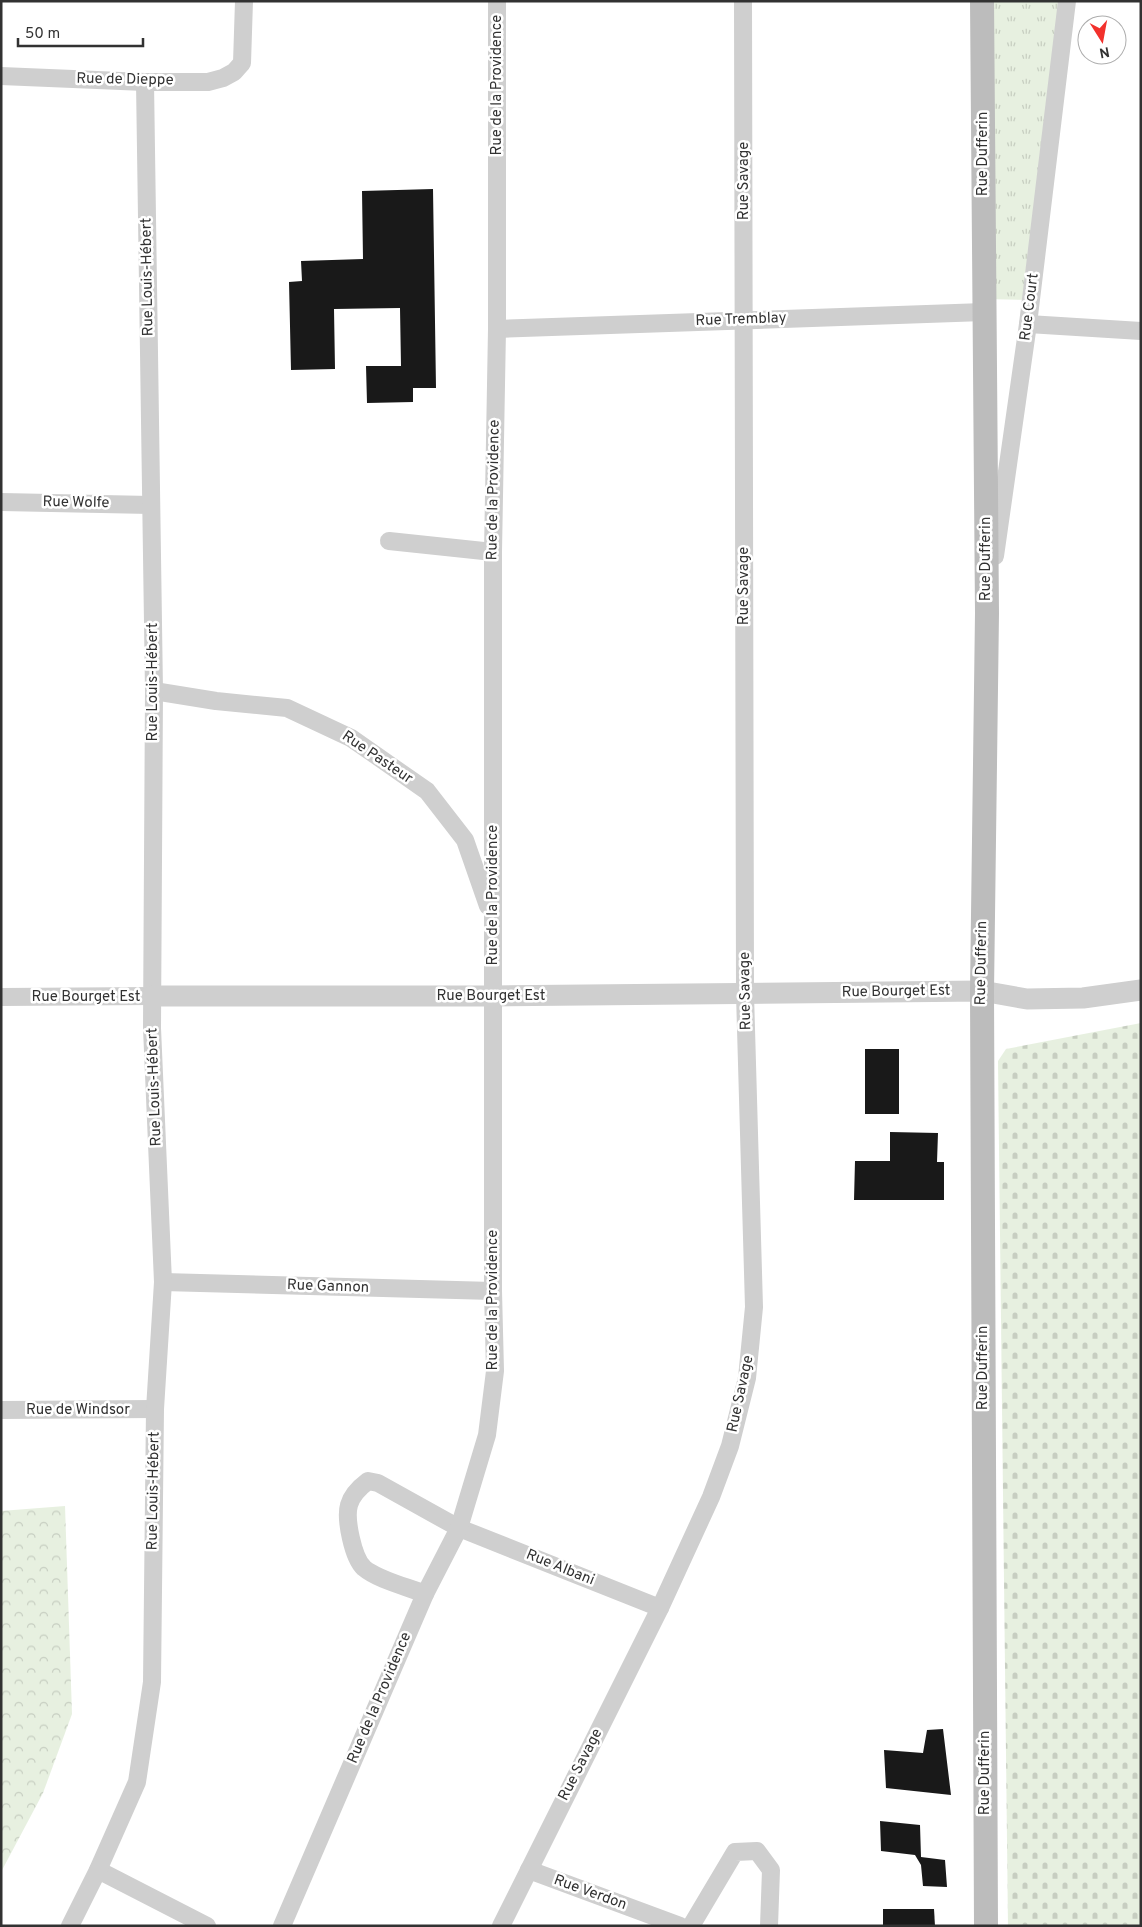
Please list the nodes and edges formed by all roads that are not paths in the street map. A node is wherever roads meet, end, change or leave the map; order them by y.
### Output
1 (244, 1) edge
2 (497, 1) edge
3 (743, 1) edge
4 (982, 1) edge
5 (1067, 1) edge
6 (1, 76) edge
7 (145, 82) junction
8 (984, 312) junction
9 (744, 320) junction
10 (1028, 324) junction
11 (497, 329) junction
12 (1141, 330) edge
13 (1, 502) edge
14 (151, 505) junction
15 (388, 541) dead end
16 (493, 552) junction
17 (987, 613) junction
18 (154, 691) junction
19 (492, 920) junction
20 (1141, 990) edge
21 (982, 991) junction
22 (745, 994) junction
23 (153, 996) junction
24 (493, 996) junction
25 (1, 997) edge
26 (163, 1282) junction
27 (493, 1291) junction
28 (155, 1409) junction
29 (1, 1410) edge
30 (459, 1528) junction
31 (425, 1594) junction
32 (660, 1608) junction
33 (98, 1870) junction
34 (529, 1870) junction
35 (70, 1926) edge
36 (207, 1926) edge
37 (282, 1926) edge
38 (501, 1926) edge
39 (680, 1926) edge
40 (691, 1926) edge
41 (769, 1926) edge
42 (986, 1926) edge

1 - 7 street, Rue de Dieppe
2 - 11 street, Rue de la Providence
3 - 9 street, Rue Savage
4 - 8 main road, Rue Dufferin
5 - 10 street, Rue Court
6 - 7 street, Rue de Dieppe
7 - 14 street, Rue Louis-Hébert
8 - 9 street, Rue Tremblay
8 - 17 main road, Rue Dufferin
9 - 11 street, Rue Tremblay
9 - 22 street, Rue Savage
10 - 12 street
10 - 17 street, Rue Court
11 - 16 street, Rue de la Providence
13 - 14 street, Rue Wolfe
14 - 18 street, Rue Louis-Hébert
15 - 16 street
16 - 19 street, Rue de la Providence
17 - 21 main road, Rue Dufferin
18 - 19 street, Rue Pasteur
18 - 23 street, Rue Louis-Hébert
19 - 24 street, Rue de la Providence
20 - 21 street, Rue Bourget Est
21 - 22 street, Rue Bourget Est
21 - 42 main road, Rue Dufferin
22 - 24 street, Rue Bourget Est
22 - 32 street, Rue Savage
23 - 24 street, Rue Bourget Est
23 - 25 street, Rue Bourget Est
23 - 26 street, Rue Louis-Hébert
24 - 27 street, Rue de la Providence
26 - 27 street, Rue Gannon
26 - 28 street, Rue Louis-Hébert
27 - 30 street, Rue de la Providence
28 - 29 street, Rue de Windsor
28 - 33 street, Rue Louis-Hébert
30 - 31 street, Rue de la Providence
30 - 31 street, Rue Albani
30 - 32 street, Rue Albani
31 - 37 street, Rue de la Providence
32 - 34 street, Rue Savage
33 - 35 street, Rue Louis-Hébert
33 - 36 street
34 - 38 street, Rue Savage
34 - 39 street, Rue Verdon
40 - 41 street

